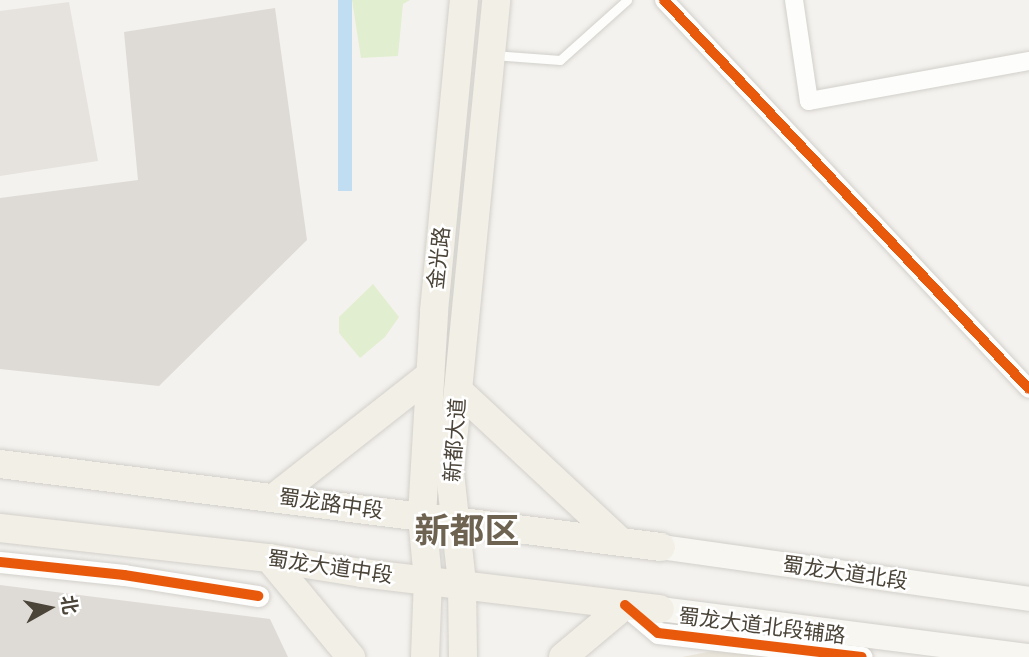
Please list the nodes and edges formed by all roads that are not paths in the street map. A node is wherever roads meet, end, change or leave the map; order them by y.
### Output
1 (464, 0) edge
2 (496, 0) edge
3 (627, 0) edge
4 (664, 0) edge
5 (794, 0) edge
6 (491, 55) junction
7 (1029, 61) edge
8 (461, 348) joint
9 (430, 375) junction
10 (1029, 389) edge
11 (459, 391) junction
12 (0, 464) edge
13 (276, 496) junction
14 (422, 516) junction
15 (453, 520) junction
16 (0, 528) edge
17 (620, 541) junction
18 (661, 547) joint
19 (269, 558) junction
20 (0, 562) edge
21 (428, 580) junction
22 (462, 583) junction
23 (258, 596) dead end
24 (1029, 599) edge
25 (625, 605) junction
26 (660, 609) joint
27 (1029, 656) edge
28 (351, 657) edge
29 (425, 657) edge
30 (463, 657) edge
31 (563, 657) edge
32 (862, 657) edge

1 - 9 main road, 金光路
2 - 6 main road, 金光路
3 - 6 lane
4 - 10 street
5 - 7 street
6 - 8 main road, 金光路
8 - 11 main road, 新都大道
9 - 13 main road
9 - 14 main road, 金光路
11 - 15 main road, 新都大道
11 - 17 main road
12 - 13 main road, 蜀龙路中段
13 - 14 main road, 蜀龙路中段
14 - 15 main road, 蜀龙路中段
14 - 21 main road, 金光路
15 - 17 main road, 蜀龙路中段
15 - 22 main road, 新都大道
16 - 19 main road, 蜀龙大道中段
17 - 18 main road, 蜀龙路中段
18 - 24 main road, 蜀龙大道北段
19 - 21 main road, 蜀龙大道中段
19 - 28 main road
20 - 23 street
21 - 22 main road, 蜀龙大道中段
21 - 29 main road
22 - 25 main road, 蜀龙大道中段
22 - 30 main road, 新都大道
25 - 26 main road, 蜀龙大道中段
25 - 31 main road
25 - 32 street, 蜀龙大道北段辅路
26 - 27 main road

